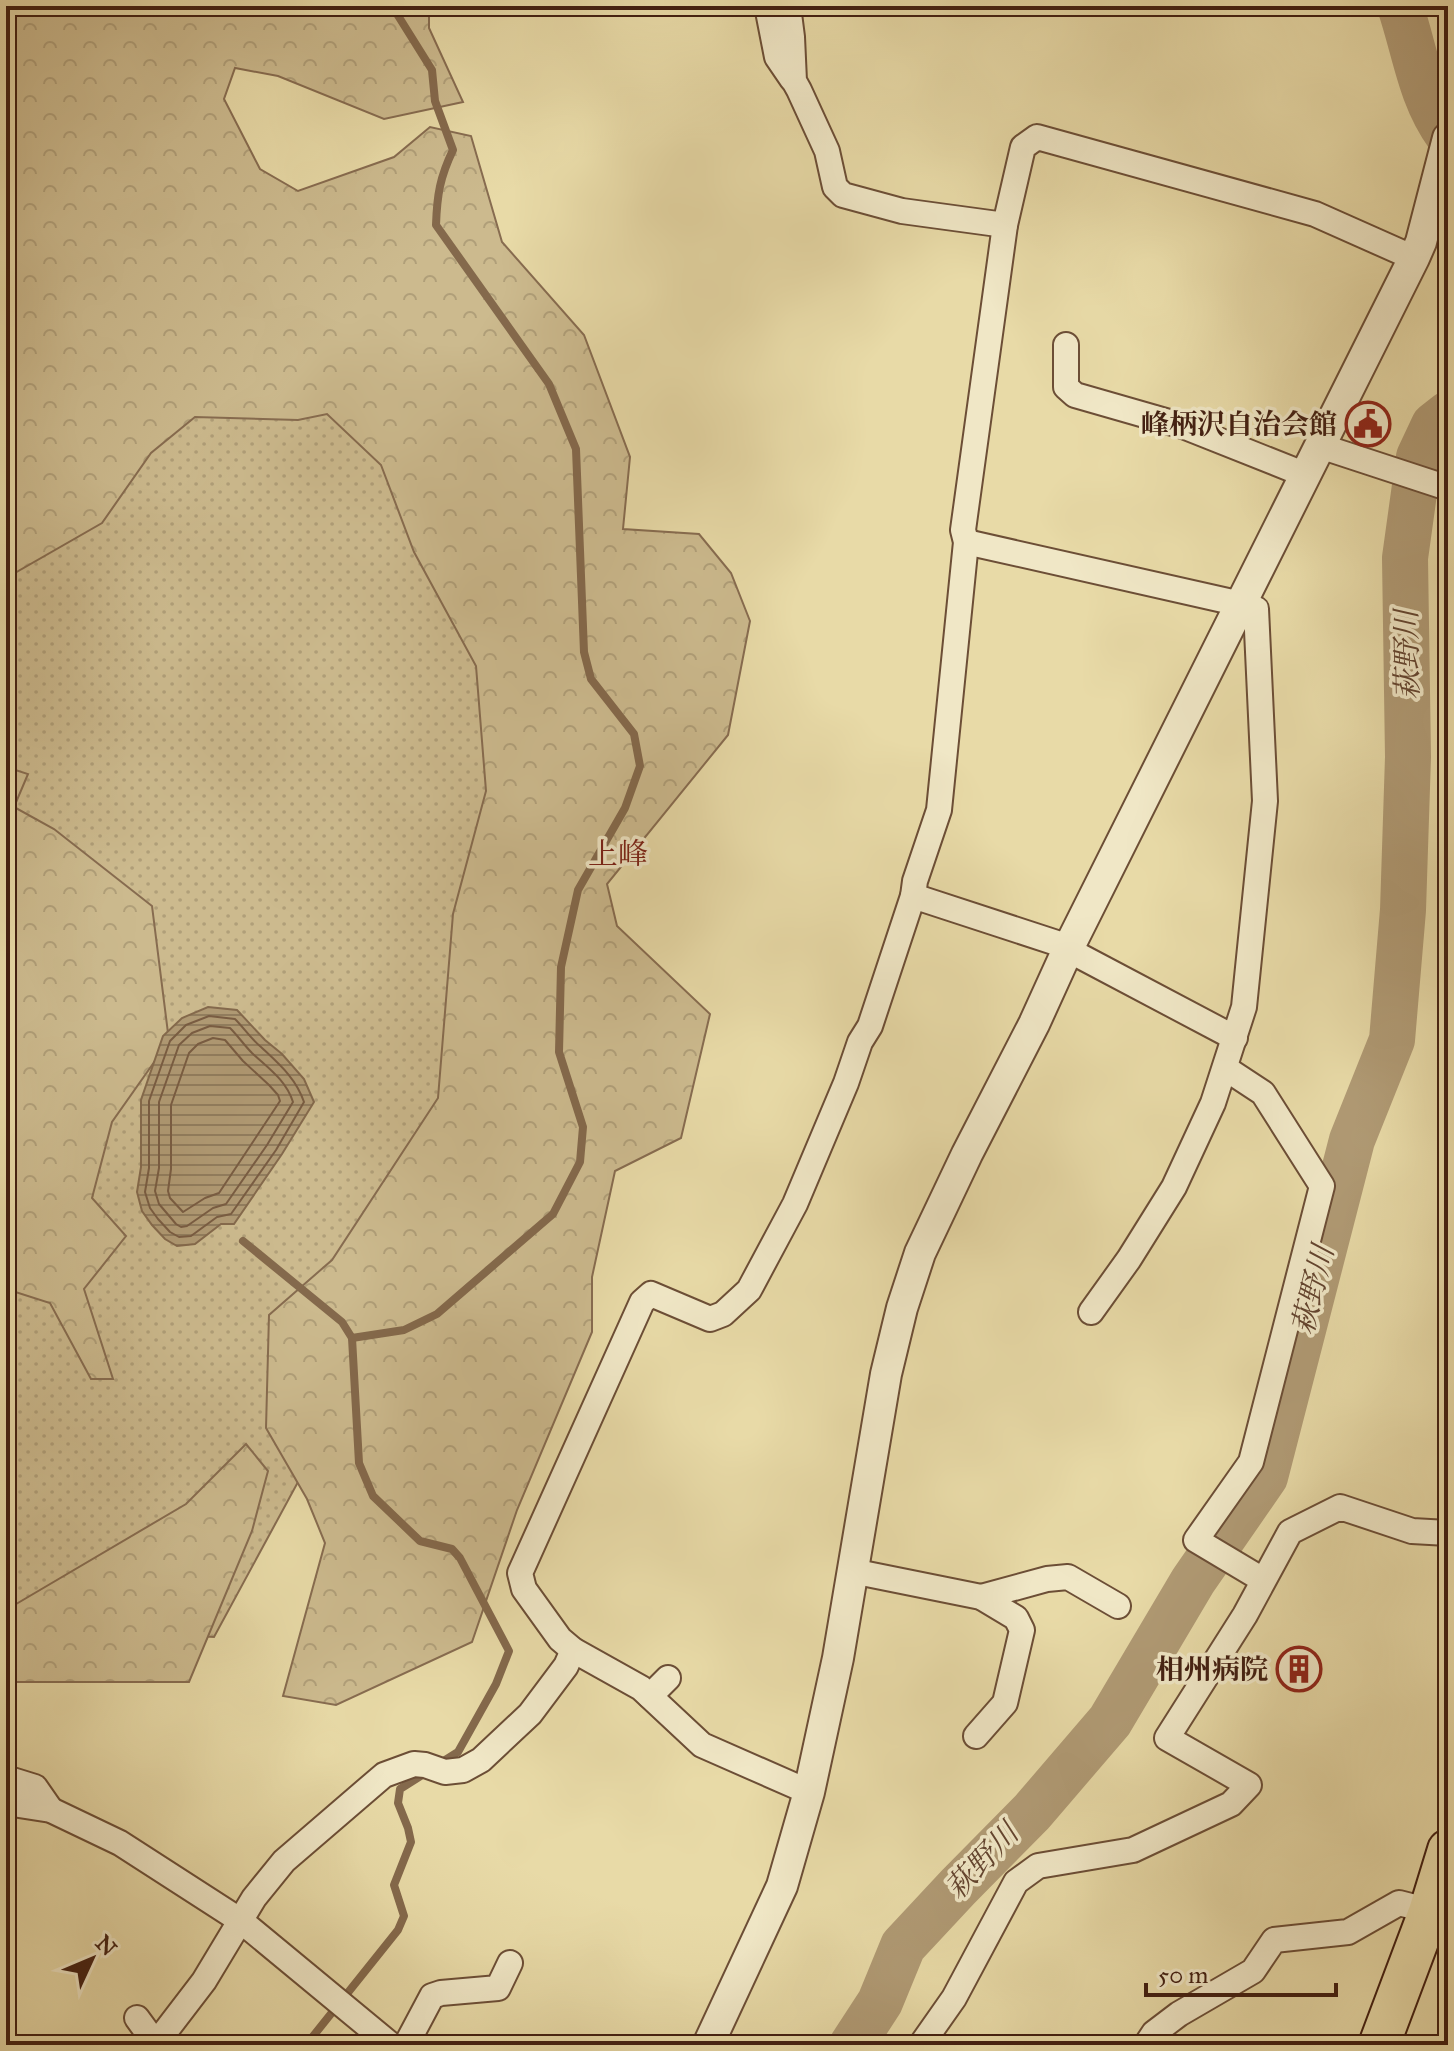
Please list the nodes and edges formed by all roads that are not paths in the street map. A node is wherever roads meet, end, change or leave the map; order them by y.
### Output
1 (767, 6) edge
2 (788, 6) edge
3 (794, 81) junction
4 (1448, 138) edge
5 (1447, 144) edge
6 (1005, 225) junction
7 (1414, 258) junction
8 (1066, 345) dead end
9 (1320, 446) junction
10 (1306, 475) junction
11 (1448, 488) edge
12 (966, 542) junction
13 (1241, 604) junction
14 (913, 896) junction
15 (1069, 947) junction
16 (1235, 1038) junction
17 (1225, 1068) junction
18 (1091, 1312) dead end
19 (1448, 1533) edge
20 (852, 1571) junction
21 (1262, 1579) junction
22 (981, 1597) junction
23 (1118, 1606) dead end
24 (573, 1650) junction
25 (668, 1678) dead end
26 (650, 1696) junction
27 (976, 1736) dead end
28 (6, 1778) edge
29 (809, 1792) junction
30 (6, 1803) edge
31 (51, 1810) junction
32 (1448, 1850) edge
33 (1438, 1914) edge
34 (241, 1921) junction
35 (510, 1963) dead end
36 (137, 2018) dead end
37 (155, 2044) edge
38 (391, 2045) edge
39 (406, 2045) edge
40 (708, 2045) edge
41 (921, 2045) edge
42 (1146, 2045) edge
43 (1379, 2045) edge

1 - 3 street
2 - 3 street
3 - 6 street
4 - 5 street
5 - 7 street
6 - 7 street
6 - 12 street
7 - 9 street
8 - 10 street
9 - 10 street
9 - 11 street
10 - 13 street
12 - 13 street
12 - 14 street
13 - 15 street
13 - 16 street
14 - 15 street
14 - 24 street
15 - 16 street
15 - 20 street
16 - 17 street
17 - 18 street
17 - 21 street
19 - 21 street
20 - 22 street
20 - 29 street
21 - 41 street
22 - 23 street
22 - 27 street
24 - 26 street
24 - 34 street
25 - 26 street
26 - 29 street
28 - 31 street
29 - 40 street
30 - 31 street
31 - 34 street
32 - 33 highway
33 - 42 street
33 - 43 highway
34 - 37 street
34 - 38 street
35 - 39 street
36 - 37 street

